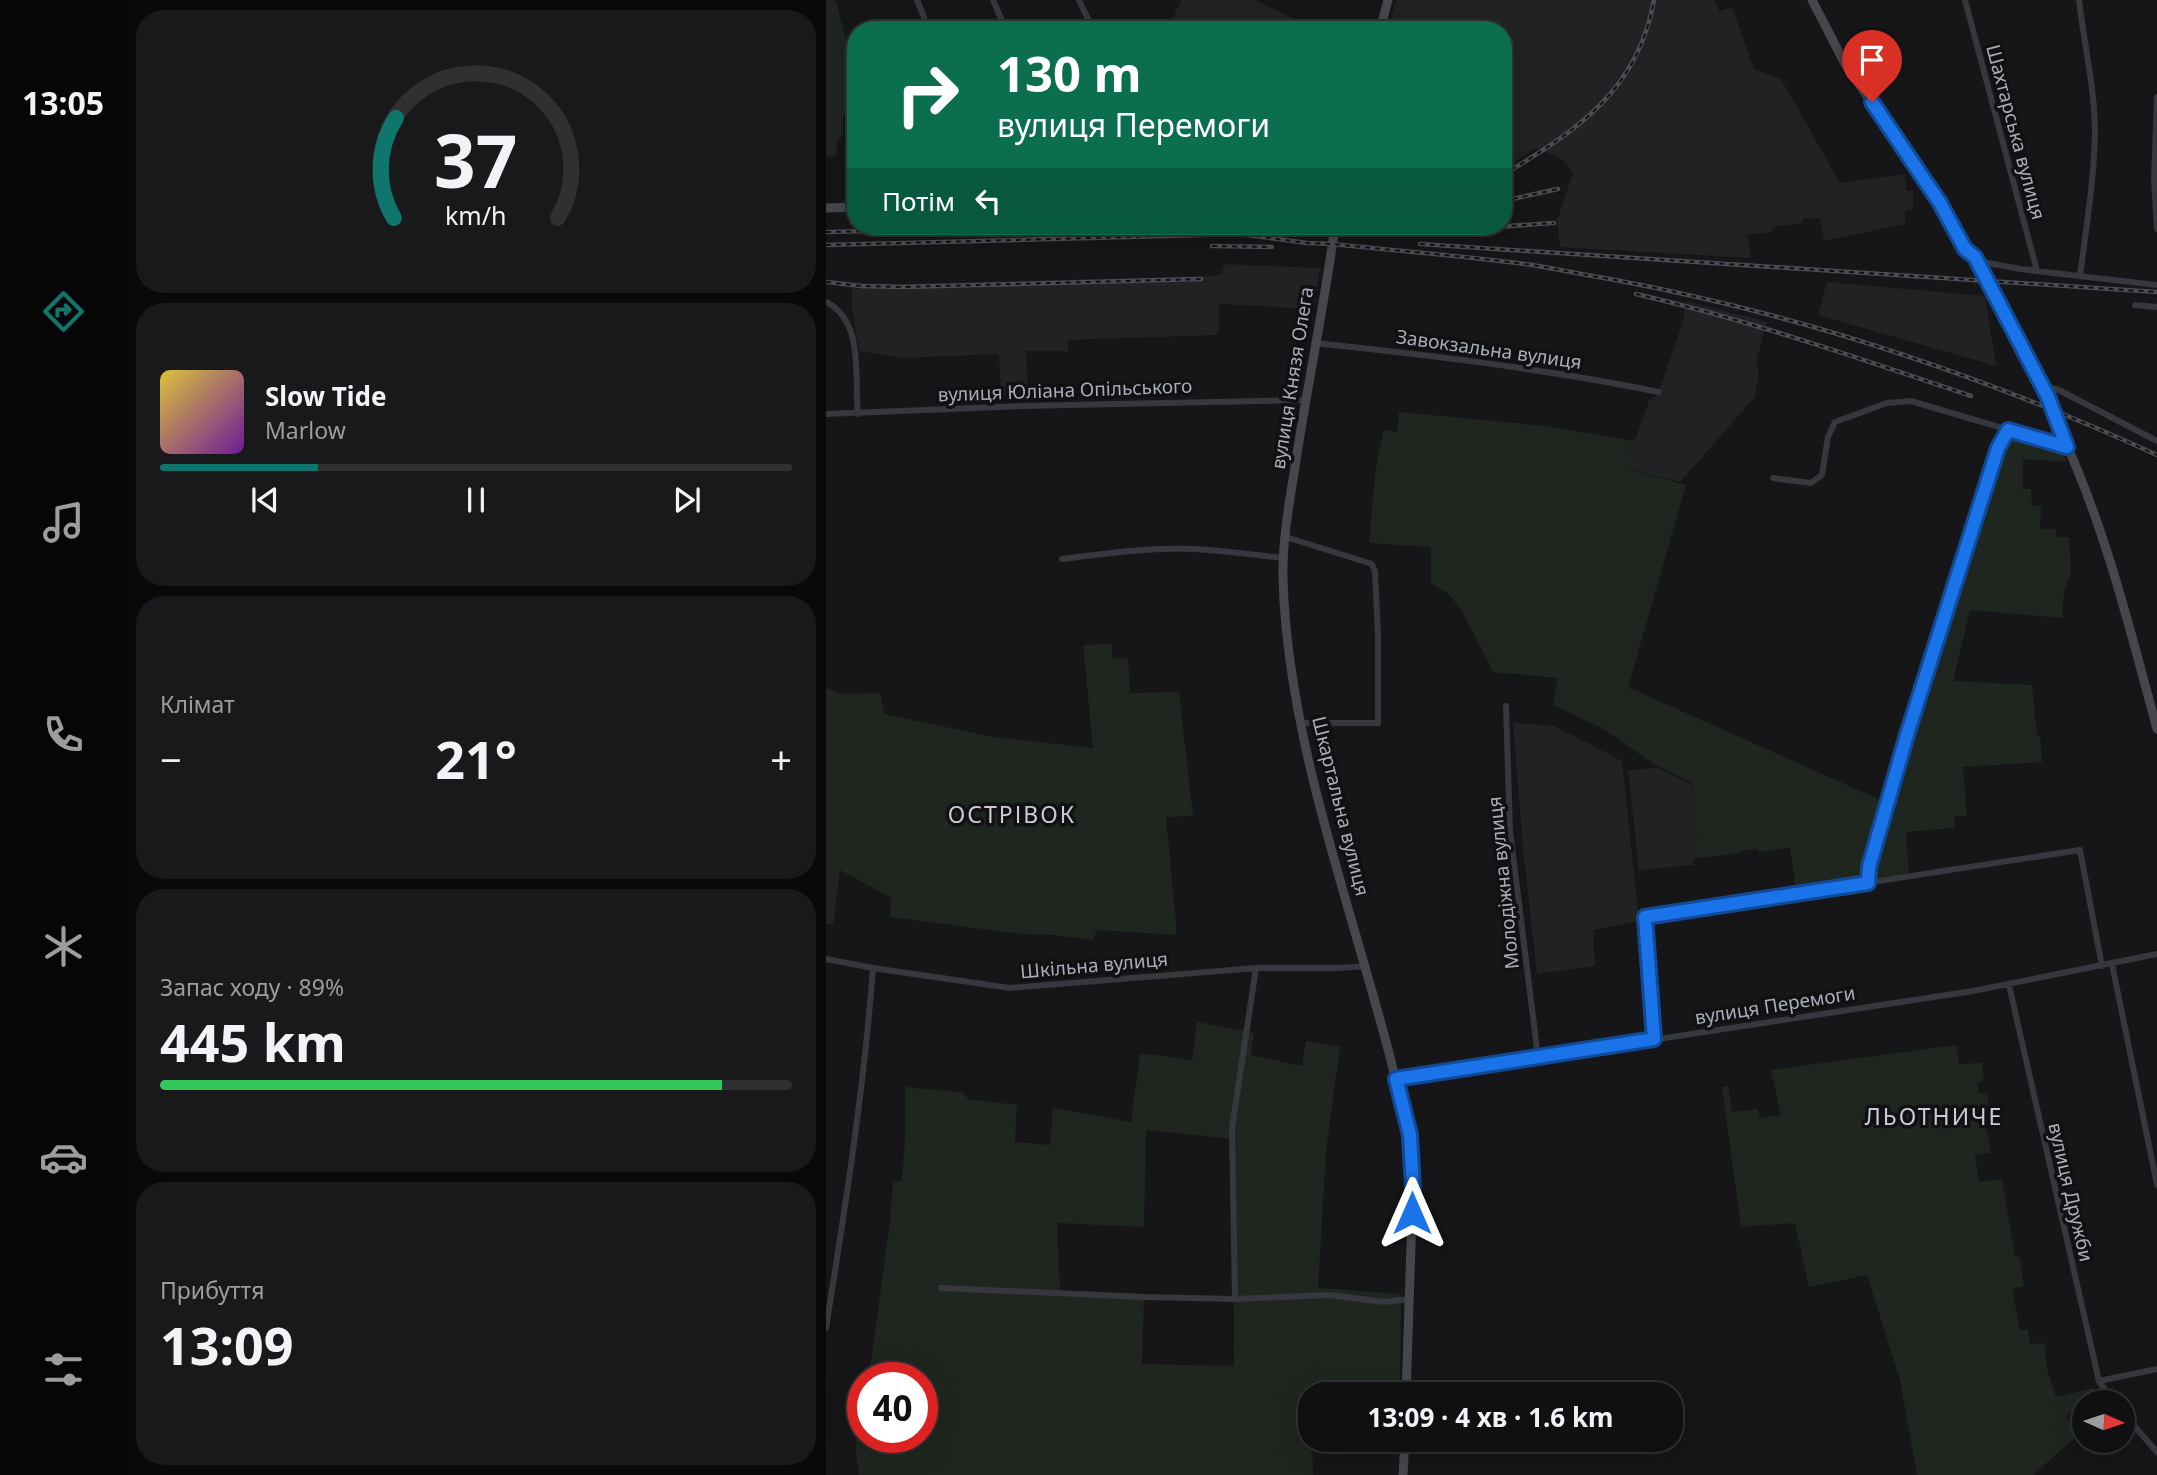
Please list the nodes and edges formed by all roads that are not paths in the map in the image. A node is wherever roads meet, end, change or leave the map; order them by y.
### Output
1 (917, 0) edge
2 (993, 0) edge
3 (1079, 0) edge
4 (1388, 0) edge
5 (1812, 0) edge
6 (1965, 0) edge
7 (2079, 0) edge
8 (925, 21) edge
9 (1002, 21) edge
10 (1089, 21) edge
11 (1382, 21) edge
12 (2157, 97) edge
13 (847, 207) edge
14 (826, 208) edge
15 (2157, 229) edge
16 (1333, 235) edge
17 (1975, 257) junction
18 (2037, 271) junction
19 (2080, 276) junction
20 (2157, 285) edge
21 (826, 302) edge
22 (2135, 305) dead end
23 (2157, 307) edge
24 (1314, 343) junction
25 (1659, 393) dead end
26 (2046, 394) junction
27 (1305, 400) junction
28 (826, 414) edge
29 (858, 414) junction
30 (2008, 430) junction
31 (2157, 440) edge
32 (2068, 448) junction
33 (1773, 478) dead end
34 (1286, 537) junction
35 (1283, 558) junction
36 (1062, 559) dead end
37 (1506, 706) dead end
38 (1302, 723) junction
39 (2157, 729) edge
40 (1868, 883) junction
41 (2157, 954) edge
42 (826, 959) edge
43 (2112, 964) junction
44 (1366, 966) junction
45 (2102, 966) junction
46 (873, 968) junction
47 (1256, 968) junction
48 (2009, 985) junction
49 (1654, 1039) junction
50 (1538, 1057) junction
51 (1396, 1079) junction
52 (2157, 1185) edge
53 (941, 1288) dead end
54 (1235, 1298) junction
55 (1409, 1299) junction
56 (826, 1328) edge
57 (2157, 1369) edge
58 (2099, 1381) junction
59 (1406, 1382) edge
60 (2105, 1390) edge
61 (2135, 1427) edge
62 (1404, 1452) edge
63 (2157, 1452) edge
64 (1403, 1475) edge

1 - 8 street
2 - 9 street
3 - 10 street
4 - 11 street
5 - 17 street
6 - 18 street, Шахтарська вулиця
7 - 19 street
12 - 15 street
13 - 14 street
16 - 24 street, вулиця Князя Олега
17 - 18 street
17 - 26 street
18 - 19 street
19 - 20 street
21 - 29 street
22 - 23 street
24 - 25 street, Завокзальна вулиця
24 - 27 street, вулиця Князя Олега
26 - 31 street
26 - 32 street
27 - 29 street, вулиця Юліана Опільського
27 - 34 street, вулиця Князя Олега
28 - 29 street, вулиця Юліана Опільського
30 - 32 street
30 - 33 street
30 - 40 street
32 - 39 street
34 - 35 street, Шкартальна вулиця
34 - 38 street
35 - 36 street
35 - 38 street, Шкартальна вулиця
37 - 50 street, Молодіжна вулиця
38 - 44 street, Шкартальна вулиця
40 - 45 street
40 - 49 street
41 - 43 street, вулиця Перемоги
42 - 46 street, Шкільна вулиця
43 - 45 street, вулиця Перемоги
43 - 52 street
44 - 47 street, Шкільна вулиця
44 - 51 street, Шкартальна вулиця
45 - 48 street, вулиця Перемоги
46 - 47 street, Шкільна вулиця
46 - 56 street
47 - 54 street
48 - 49 street, вулиця Перемоги
48 - 58 street, вулиця Дружби
49 - 50 street, вулиця Перемоги
50 - 51 street, вулиця Перемоги
51 - 55 street, Шкартальна вулиця
53 - 54 street
54 - 55 street
55 - 59 street, Шкартальна вулиця
57 - 58 street
58 - 60 street, вулиця Дружби
61 - 63 street
62 - 64 street

